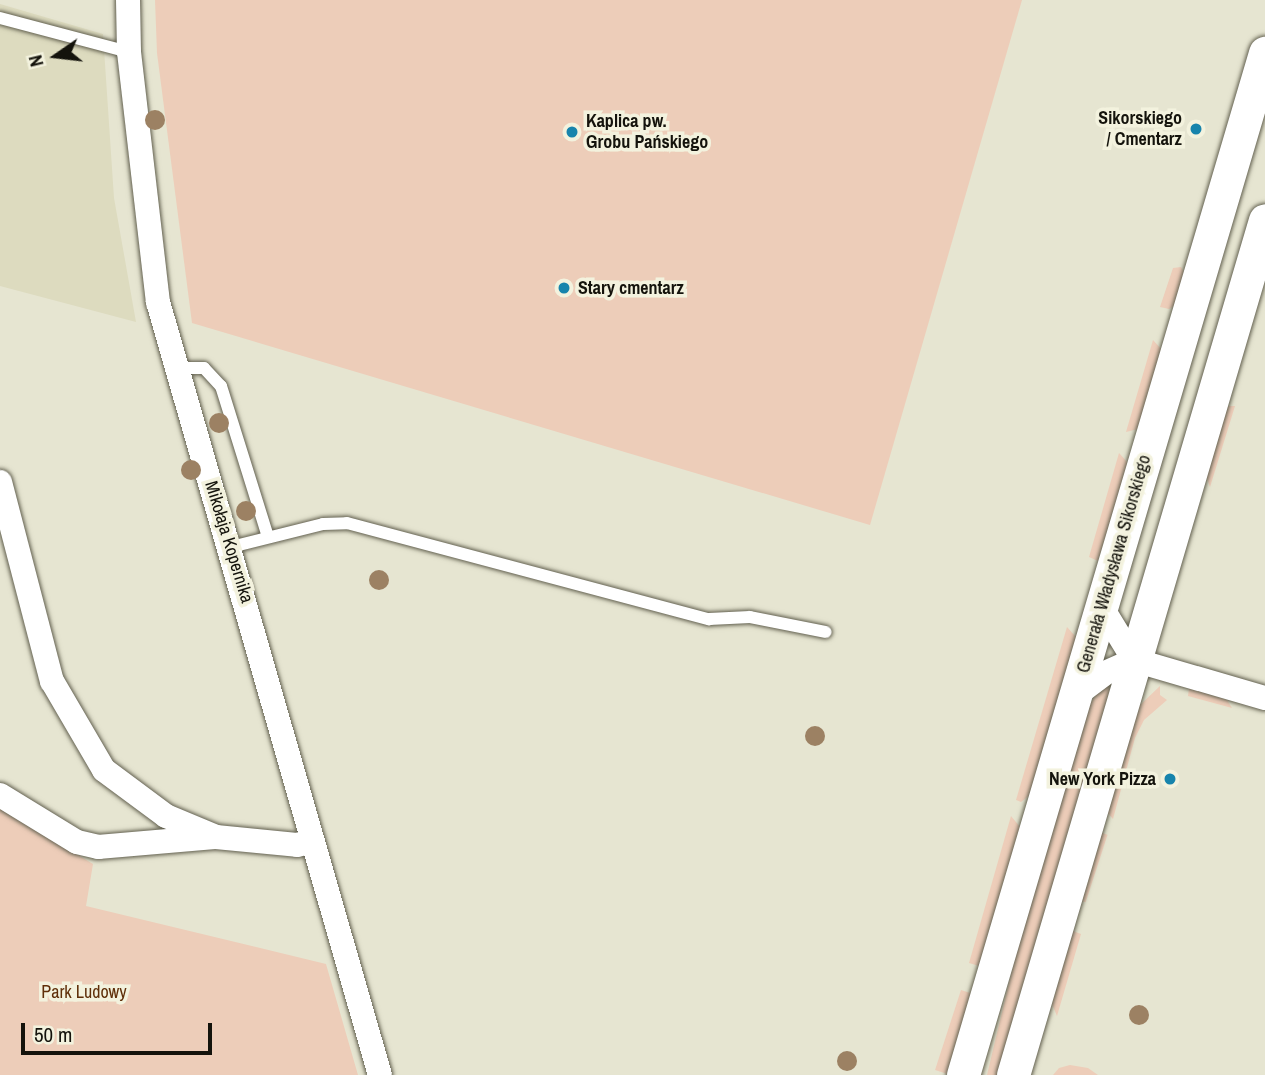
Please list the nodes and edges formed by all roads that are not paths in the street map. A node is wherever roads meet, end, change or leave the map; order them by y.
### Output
1 (128, 2) edge
2 (0, 18) edge
3 (129, 52) junction
4 (1265, 53) edge
5 (1265, 220) edge
6 (176, 368) junction
7 (0, 482) edge
8 (268, 537) junction
9 (232, 547) junction
10 (10, 557) edge
11 (1101, 606) junction
12 (826, 632) dead end
13 (1134, 660) junction
14 (1075, 696) junction
15 (1265, 698) edge
16 (0, 795) edge
17 (216, 837) junction
18 (313, 841) junction
19 (380, 1075) edge
20 (962, 1075) edge
21 (1013, 1075) edge

1 - 3 street, Mikołaja Kopernika
2 - 3 lane
3 - 6 street, Mikołaja Kopernika
4 - 11 main road, Generała Władysława Sikorskiego
5 - 13 main road
6 - 8 lane
6 - 9 street, Mikołaja Kopernika
7 - 10 street
8 - 9 lane
8 - 12 lane
9 - 18 street, Mikołaja Kopernika
10 - 17 street
11 - 13 street
11 - 14 main road, Generała Władysława Sikorskiego
13 - 14 street
13 - 15 street
13 - 21 main road
14 - 20 main road, Generała Władysława Sikorskiego
16 - 17 street
17 - 18 street
18 - 19 street, Mikołaja Kopernika

